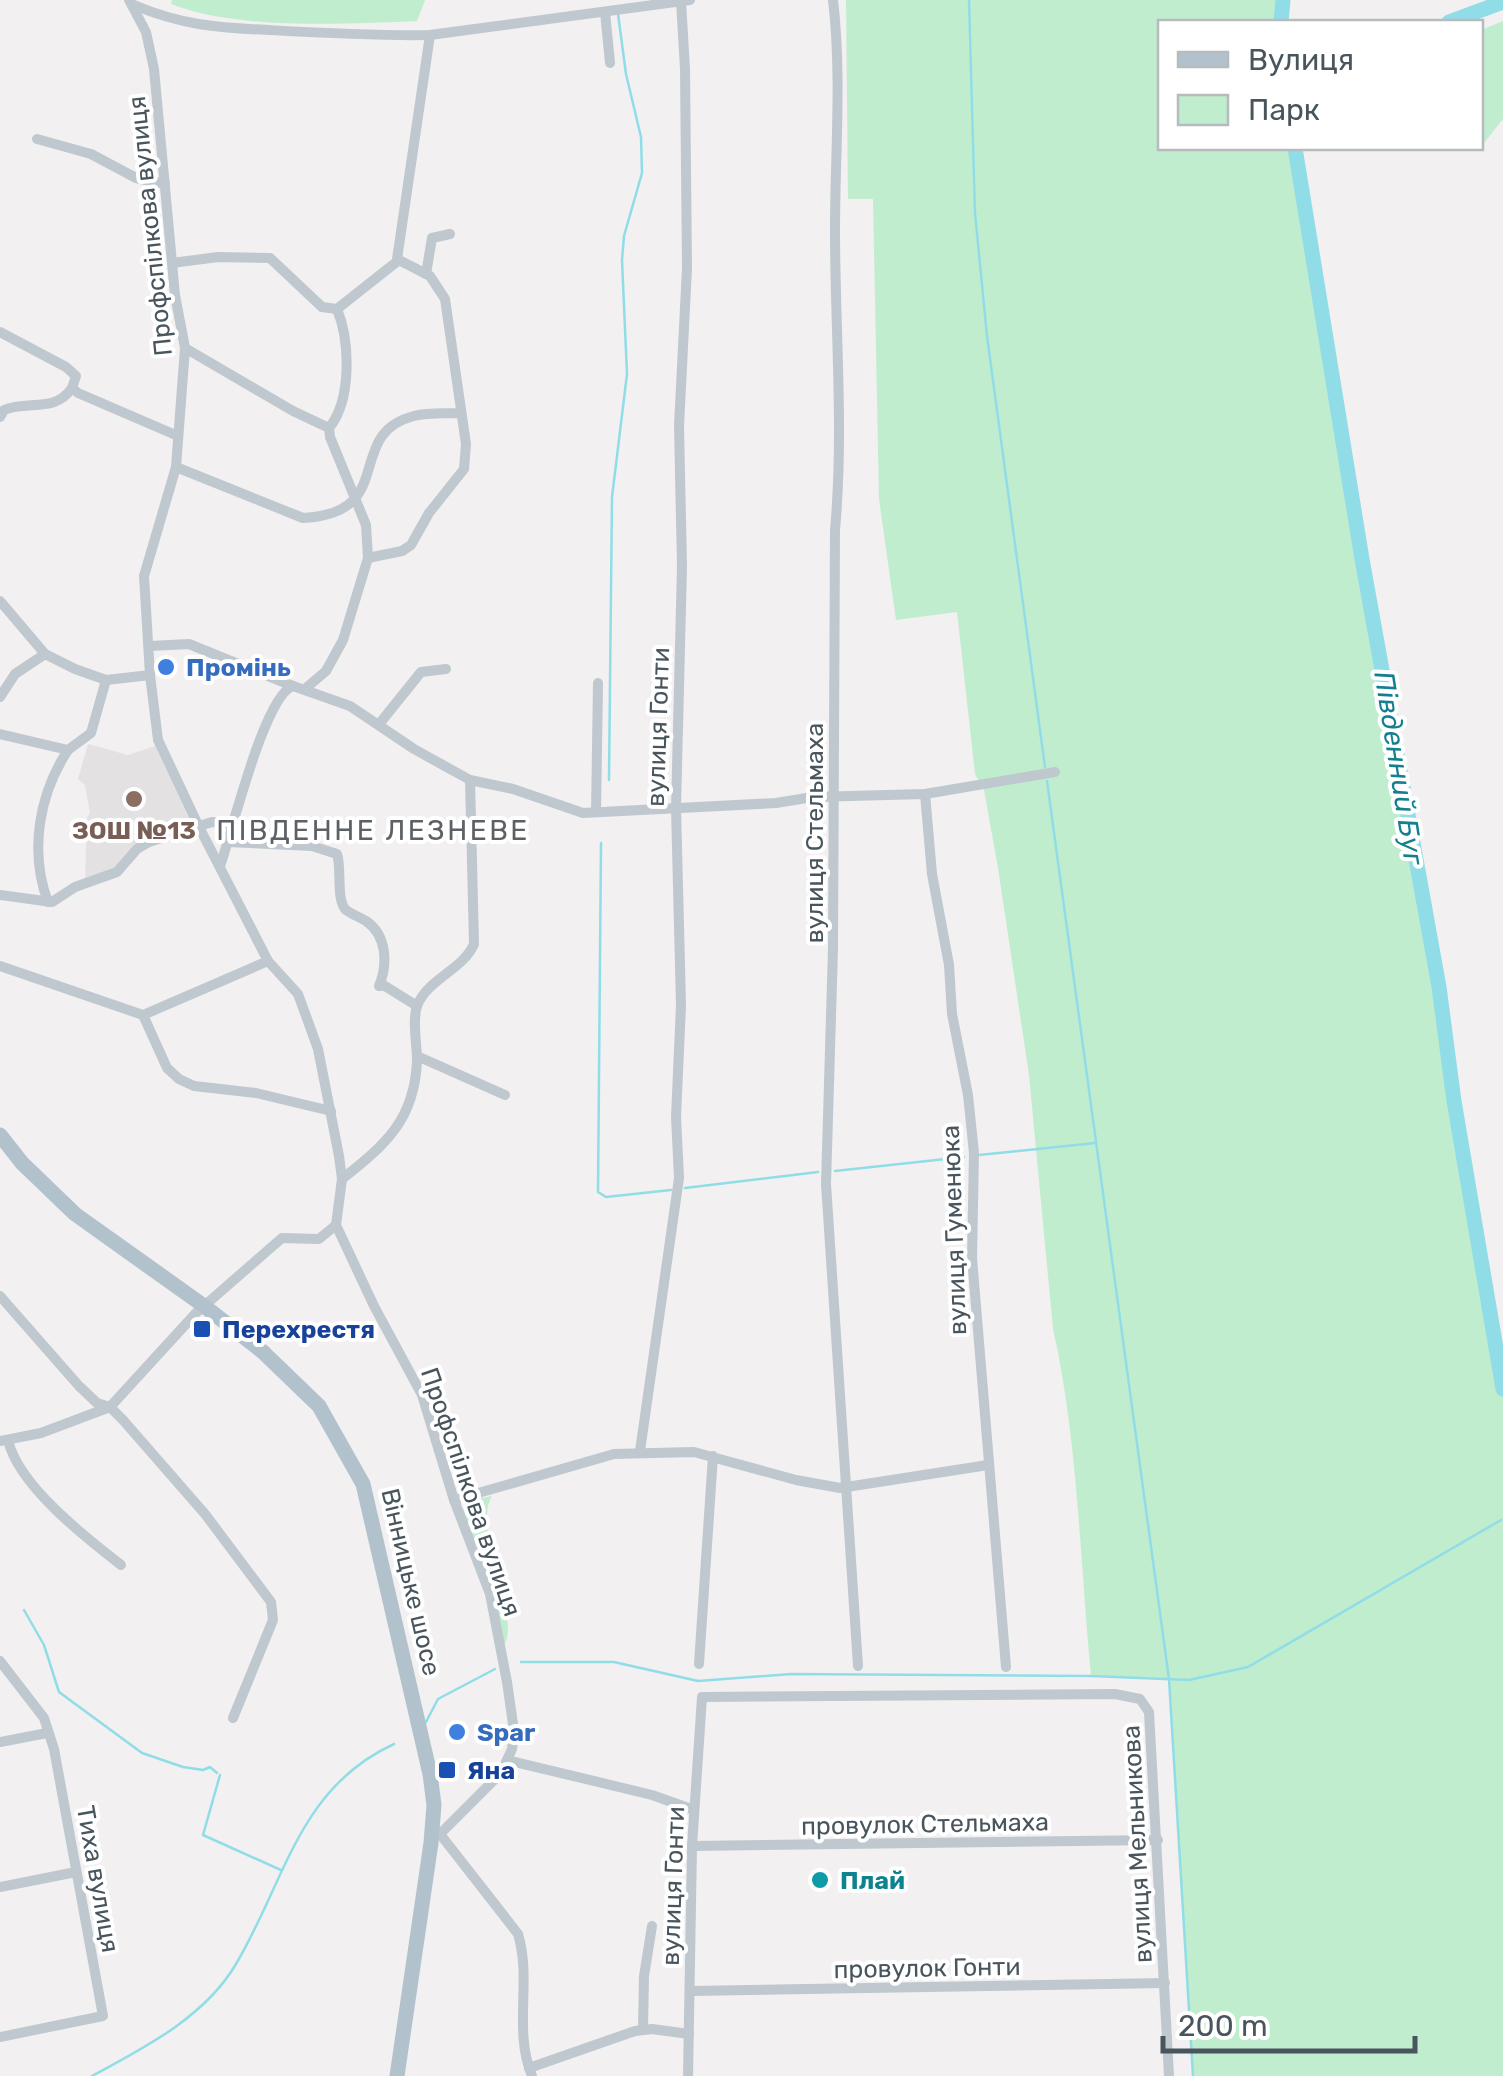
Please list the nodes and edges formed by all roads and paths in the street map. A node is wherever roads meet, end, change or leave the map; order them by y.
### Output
1 (833, 0) edge
2 (685, 1) edge
3 (131, 2) edge
4 (605, 12) junction
5 (430, 35) junction
6 (610, 63) dead end
7 (36, 139) dead end
8 (164, 184) junction
9 (450, 234) dead end
10 (399, 260) junction
11 (172, 263) junction
12 (426, 274) junction
13 (337, 309) junction
14 (0, 332) edge
15 (185, 348) junction
16 (72, 388) junction
17 (461, 413) junction
18 (0, 417) edge
19 (329, 428) junction
20 (178, 436) junction
21 (176, 467) junction
22 (355, 502) junction
23 (368, 558) junction
24 (0, 601) edge
25 (150, 646) junction
26 (45, 654) junction
27 (446, 670) dead end
28 (150, 675) junction
29 (106, 680) junction
30 (598, 684) dead end
31 (299, 687) junction
32 (0, 697) edge
33 (380, 723) junction
34 (0, 734) edge
35 (68, 750) junction
36 (1054, 772) dead end
37 (470, 780) junction
38 (925, 794) junction
39 (832, 798) junction
40 (676, 808) junction
41 (596, 812) junction
42 (234, 824) junction
43 (198, 825) junction
44 (228, 842) junction
45 (220, 866) junction
46 (0, 895) edge
47 (48, 902) junction
48 (268, 961) junction
49 (0, 966) edge
50 (417, 1006) junction
51 (144, 1014) junction
52 (417, 1056) junction
53 (505, 1095) dead end
54 (330, 1111) junction
55 (0, 1135) edge
56 (342, 1179) junction
57 (336, 1225) junction
58 (0, 1296) edge
59 (204, 1306) junction
60 (110, 1407) junction
61 (4, 1440) edge
62 (640, 1451) junction
63 (713, 1456) junction
64 (988, 1465) junction
65 (844, 1487) junction
66 (454, 1500) junction
67 (120, 1564) dead end
68 (0, 1661) edge
69 (699, 1664) dead end
70 (858, 1666) dead end
71 (1006, 1667) dead end
72 (1115, 1694) joint
73 (234, 1718) dead end
74 (48, 1734) junction
75 (0, 1742) edge
76 (507, 1760) junction
77 (694, 1810) junction
78 (436, 1834) junction
79 (1158, 1840) junction
80 (692, 1846) junction
81 (76, 1872) junction
82 (0, 1886) edge
83 (652, 1926) dead end
84 (1165, 1982) junction
85 (690, 1991) junction
86 (643, 2030) junction
87 (689, 2034) junction
88 (0, 2037) edge
89 (531, 2072) edge
90 (397, 2076) edge
91 (688, 2076) edge
92 (1169, 2076) edge

1 - 39 street, вулиця Стельмаха
2 - 4 street
2 - 40 street, вулиця Гонти
3 - 5 street
3 - 8 street, Профспілкова вулиця
4 - 5 street
4 - 6 street
5 - 10 street
7 - 8 street
8 - 11 street, Профспілкова вулиця
9 - 12 street
10 - 12 street
10 - 13 street
11 - 13 street
11 - 15 street, Профспілкова вулиця
12 - 17 street
13 - 19 street
14 - 16 street
15 - 19 street
15 - 20 street, Профспілкова вулиця
16 - 18 street
16 - 20 street
17 - 22 street
17 - 23 street
19 - 22 street
20 - 21 street, Профспілкова вулиця
21 - 22 street
21 - 25 street, Профспілкова вулиця
22 - 23 street
23 - 31 street
24 - 26 street
25 - 28 street, Профспілкова вулиця
25 - 31 street
26 - 29 street
26 - 32 street
27 - 33 street
28 - 29 street
28 - 43 street, Профспілкова вулиця
29 - 35 street
30 - 41 street
31 - 33 street
31 - 42 street
33 - 37 street
34 - 35 street
35 - 47 street
36 - 38 street
37 - 41 street
37 - 50 street
38 - 39 street
38 - 64 street, вулиця Гуменюка
39 - 40 street
39 - 65 street, вулиця Стельмаха
40 - 41 street
40 - 62 street, вулиця Гонти
42 - 43 street
42 - 44 street
43 - 45 street, Профспілкова вулиця
43 - 47 street
44 - 45 street
44 - 50 street
45 - 48 street, Профспілкова вулиця
46 - 47 street
48 - 51 street
48 - 54 street, Профспілкова вулиця
49 - 51 street
50 - 52 street
51 - 54 street
52 - 53 street
52 - 56 street
54 - 56 street, Профспілкова вулиця
55 - 59 main road, Вінницьке шосе
56 - 57 street, Профспілкова вулиця
57 - 59 street
57 - 66 street, Профспілкова вулиця
58 - 60 street
59 - 60 street
59 - 78 main road, Вінницьке шосе
60 - 61 street
60 - 73 street
61 - 67 street
62 - 63 street
62 - 66 street
63 - 65 street
63 - 69 street
64 - 65 street
64 - 71 street, вулиця Гуменюка
65 - 70 street, вулиця Стельмаха
66 - 76 street, Профспілкова вулиця
68 - 74 street, Тиха вулиця
72 - 77 street, вулиця Гонти
72 - 79 street, вулиця Мельникова
74 - 75 street
74 - 81 street, Тиха вулиця
76 - 77 street
76 - 78 street
77 - 80 street, вулиця Гонти
78 - 89 street
78 - 90 main road, Вінницьке шосе
79 - 80 street, провулок Стельмаха
79 - 84 street, вулиця Мельникова
80 - 85 street, вулиця Гонти
81 - 82 street
81 - 88 street, Тиха вулиця
83 - 86 street
84 - 85 street, провулок Гонти
84 - 92 street, вулиця Мельникова
85 - 87 street, вулиця Гонти
86 - 87 street
86 - 89 street
87 - 91 street, вулиця Гонти

